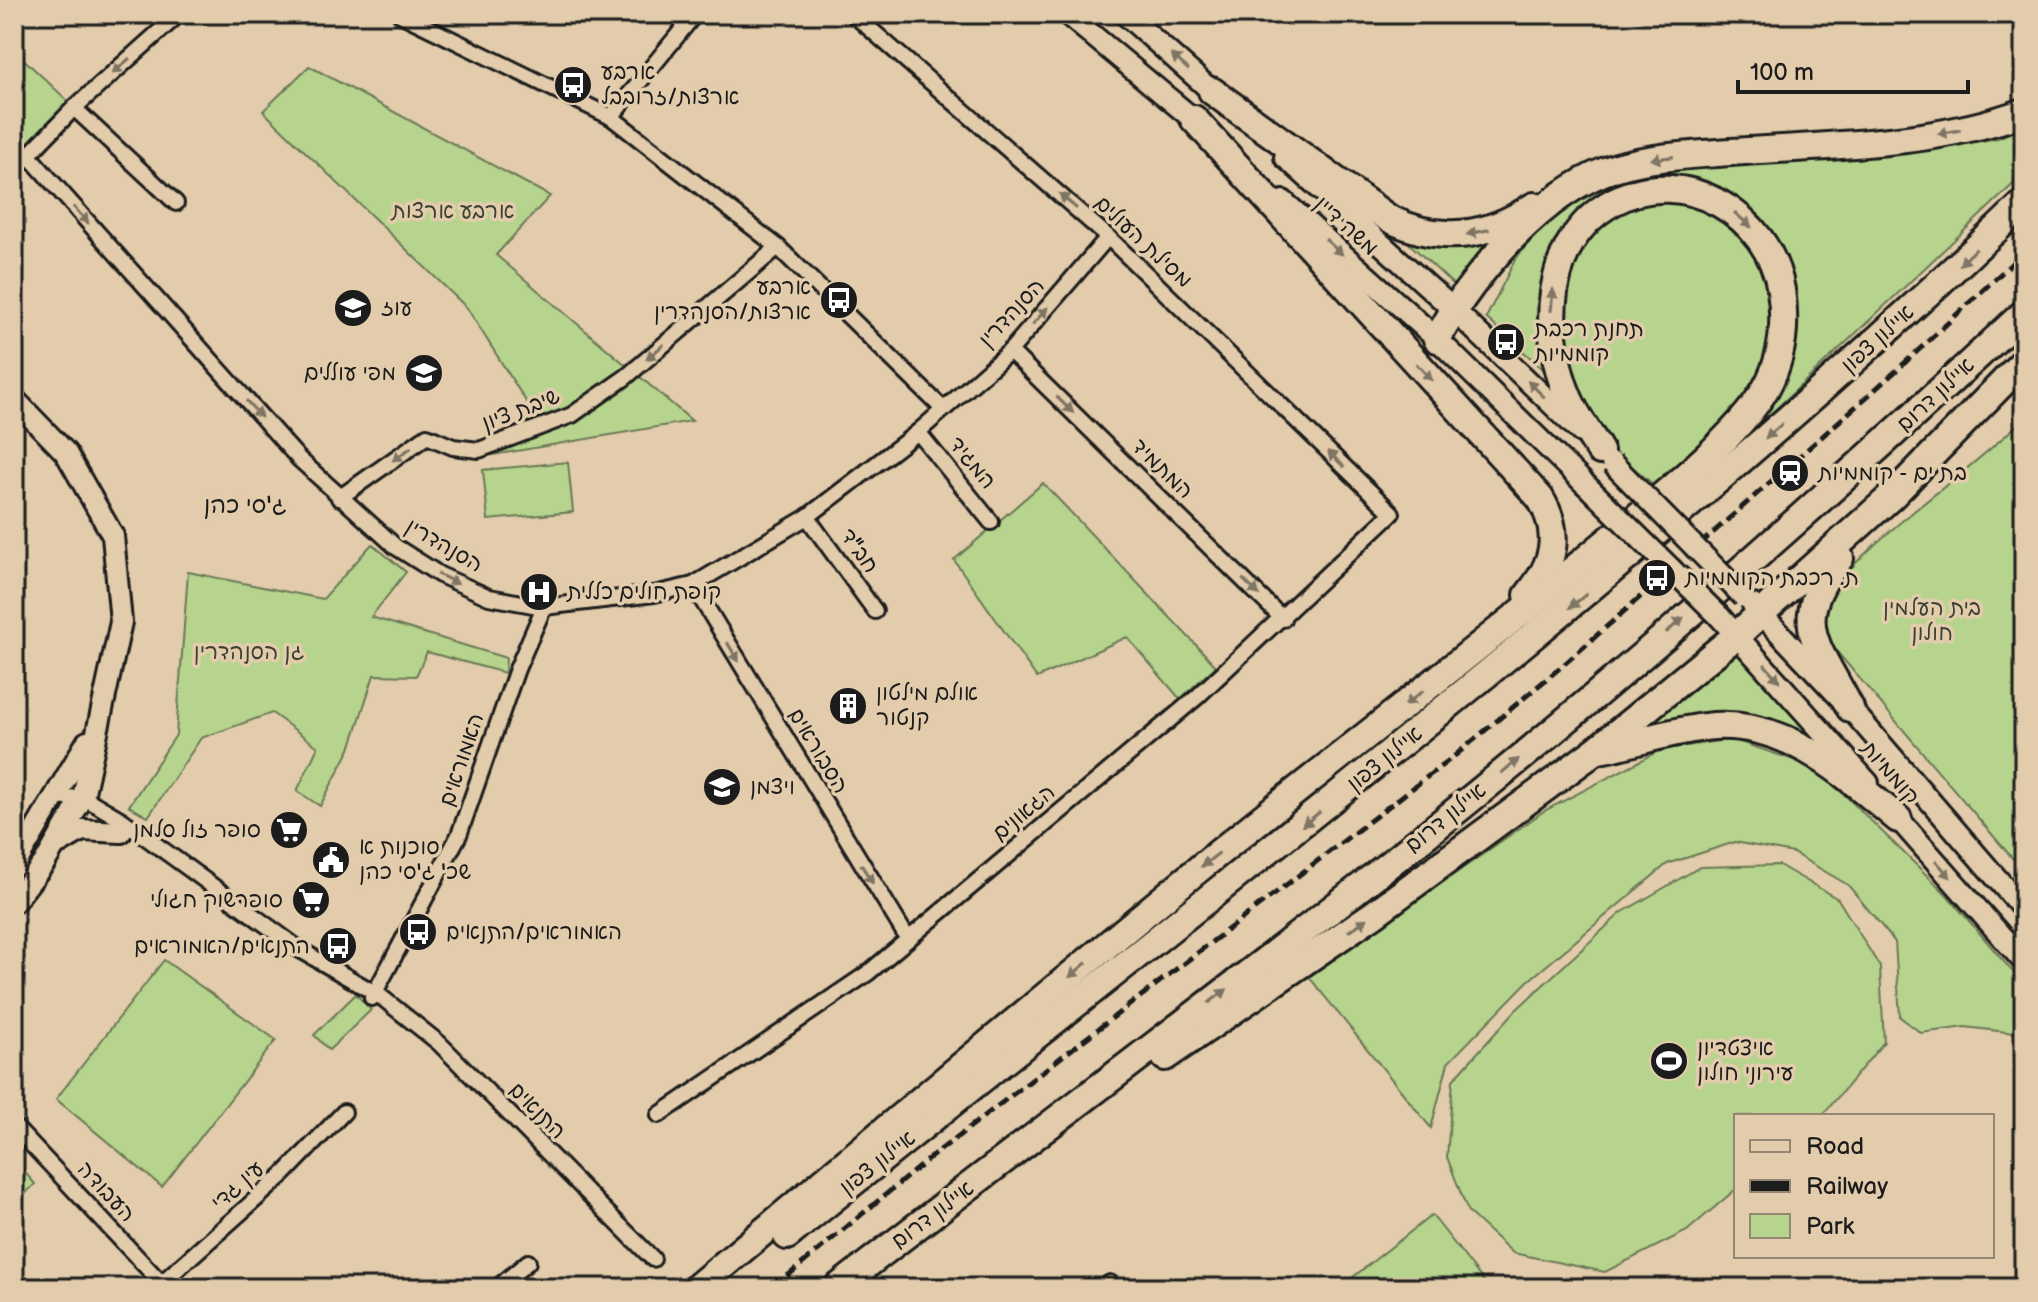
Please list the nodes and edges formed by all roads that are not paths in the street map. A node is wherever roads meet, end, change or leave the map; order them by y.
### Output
1 (179, 14) edge
2 (400, 14) edge
3 (695, 14) edge
4 (853, 14) edge
5 (1067, 14) edge
6 (1125, 14) edge
7 (1212, 91) junction
8 (74, 108) junction
9 (2024, 112) edge
10 (611, 117) junction
11 (1194, 119) junction
12 (29, 156) junction
13 (14, 170) edge
14 (1598, 175) junction
15 (176, 203) dead end
16 (2024, 203) edge
17 (1108, 237) junction
18 (778, 247) junction
19 (1453, 309) junction
20 (2024, 313) edge
21 (1437, 339) junction
22 (1010, 351) junction
23 (2024, 361) edge
24 (14, 399) edge
25 (943, 409) junction
26 (918, 432) junction
27 (1606, 457) junction
28 (1584, 483) joint
29 (1893, 495) junction
30 (339, 498) junction
31 (1392, 513) joint
32 (807, 517) junction
33 (991, 522) dead end
34 (693, 585) junction
35 (1752, 605) junction
36 (544, 607) junction
37 (875, 611) dead end
38 (1283, 619) junction
39 (1728, 625) junction
40 (1452, 668) junction
41 (1850, 708) junction
42 (96, 727) junction
43 (1595, 751) junction
44 (56, 798) junction
45 (79, 805) junction
46 (1898, 819) junction
47 (121, 832) junction
48 (56, 845) junction
49 (174, 858) junction
50 (14, 866) edge
51 (14, 902) edge
52 (2024, 910) edge
53 (908, 939) junction
54 (2024, 962) edge
55 (377, 998) junction
56 (344, 1112) dead end
57 (659, 1115) dead end
58 (14, 1126) edge
59 (653, 1259) dead end
60 (528, 1262) dead end
61 (867, 1265) junction
62 (161, 1286) edge
63 (497, 1288) edge
64 (696, 1288) edge
65 (722, 1288) edge
66 (837, 1288) edge

1 -> 8 street
2 - 10 street
3 - 10 street
17 -> 4 street, מסילת העולים
5 - 11 main road, משה דיין
7 -> 6 main road, משה דיין
14 -> 7 highway
7 - 19 main road, משה דיין
8 - 12 street
8 - 15 street
9 -> 14 highway
10 - 18 street
11 -> 21 main road, משה דיין
11 -> 40 highway
12 - 13 street
12 -> 30 street, הסנהדרין
14 - 19 highway
16 -> 65 highway, איילון צפון
22 -> 17 street, הסנהדרין
31 -> 17 street, מסילת העולים
18 - 25 street
18 -> 30 street, שיבת ציון
19 - 21 highway
27 -> 19 main road, משה דיין
61 -> 20 highway, איילון דרום
21 - 28 main road, משה דיין
22 - 25 street, הסנהדרין
22 -> 38 street, המתמיד
23 - 29 highway
24 - 42 main road
25 - 26 street, הסנהדרין
26 - 32 street, הסנהדרין
26 - 33 street, המגיד
27 - 35 main road, משה דיין, bridge
27 -> 40 highway
28 - 39 main road, קוממיות, bridge
29 - 35 highway
29 - 41 highway
30 -> 36 street, הסנהדרין
31 - 38 street, הגאונים
32 - 34 street, הסנהדרין
32 - 37 street, חב"ד
34 - 36 street, הסנהדרין
34 -> 53 street, הסבוראים
35 - 39 highway
35 - 41 main road, קוממיות
36 - 55 street, האמוראים
38 - 53 street, הגאונים
39 - 43 highway
39 -> 46 main road, קוממיות
40 -> 64 highway
41 - 52 main road, קוממיות
42 - 44 main road
42 - 45 main road
43 - 46 highway
61 -> 43 highway
44 - 45 street, התנאים
44 - 50 main road
45 - 47 street, התנאים
45 - 48 main road
45 - 49 street, התנאים
46 -> 54 main road, קוממיות
47 - 48 main road
47 - 49 street, התנאים
48 - 51 main road
49 - 55 street, התנאים
53 - 57 street, הגאונים
55 - 59 street, התנאים
56 - 62 street, עין גדי
58 - 62 street, העבודה
60 - 63 street
61 - 66 highway, איילון דרום

